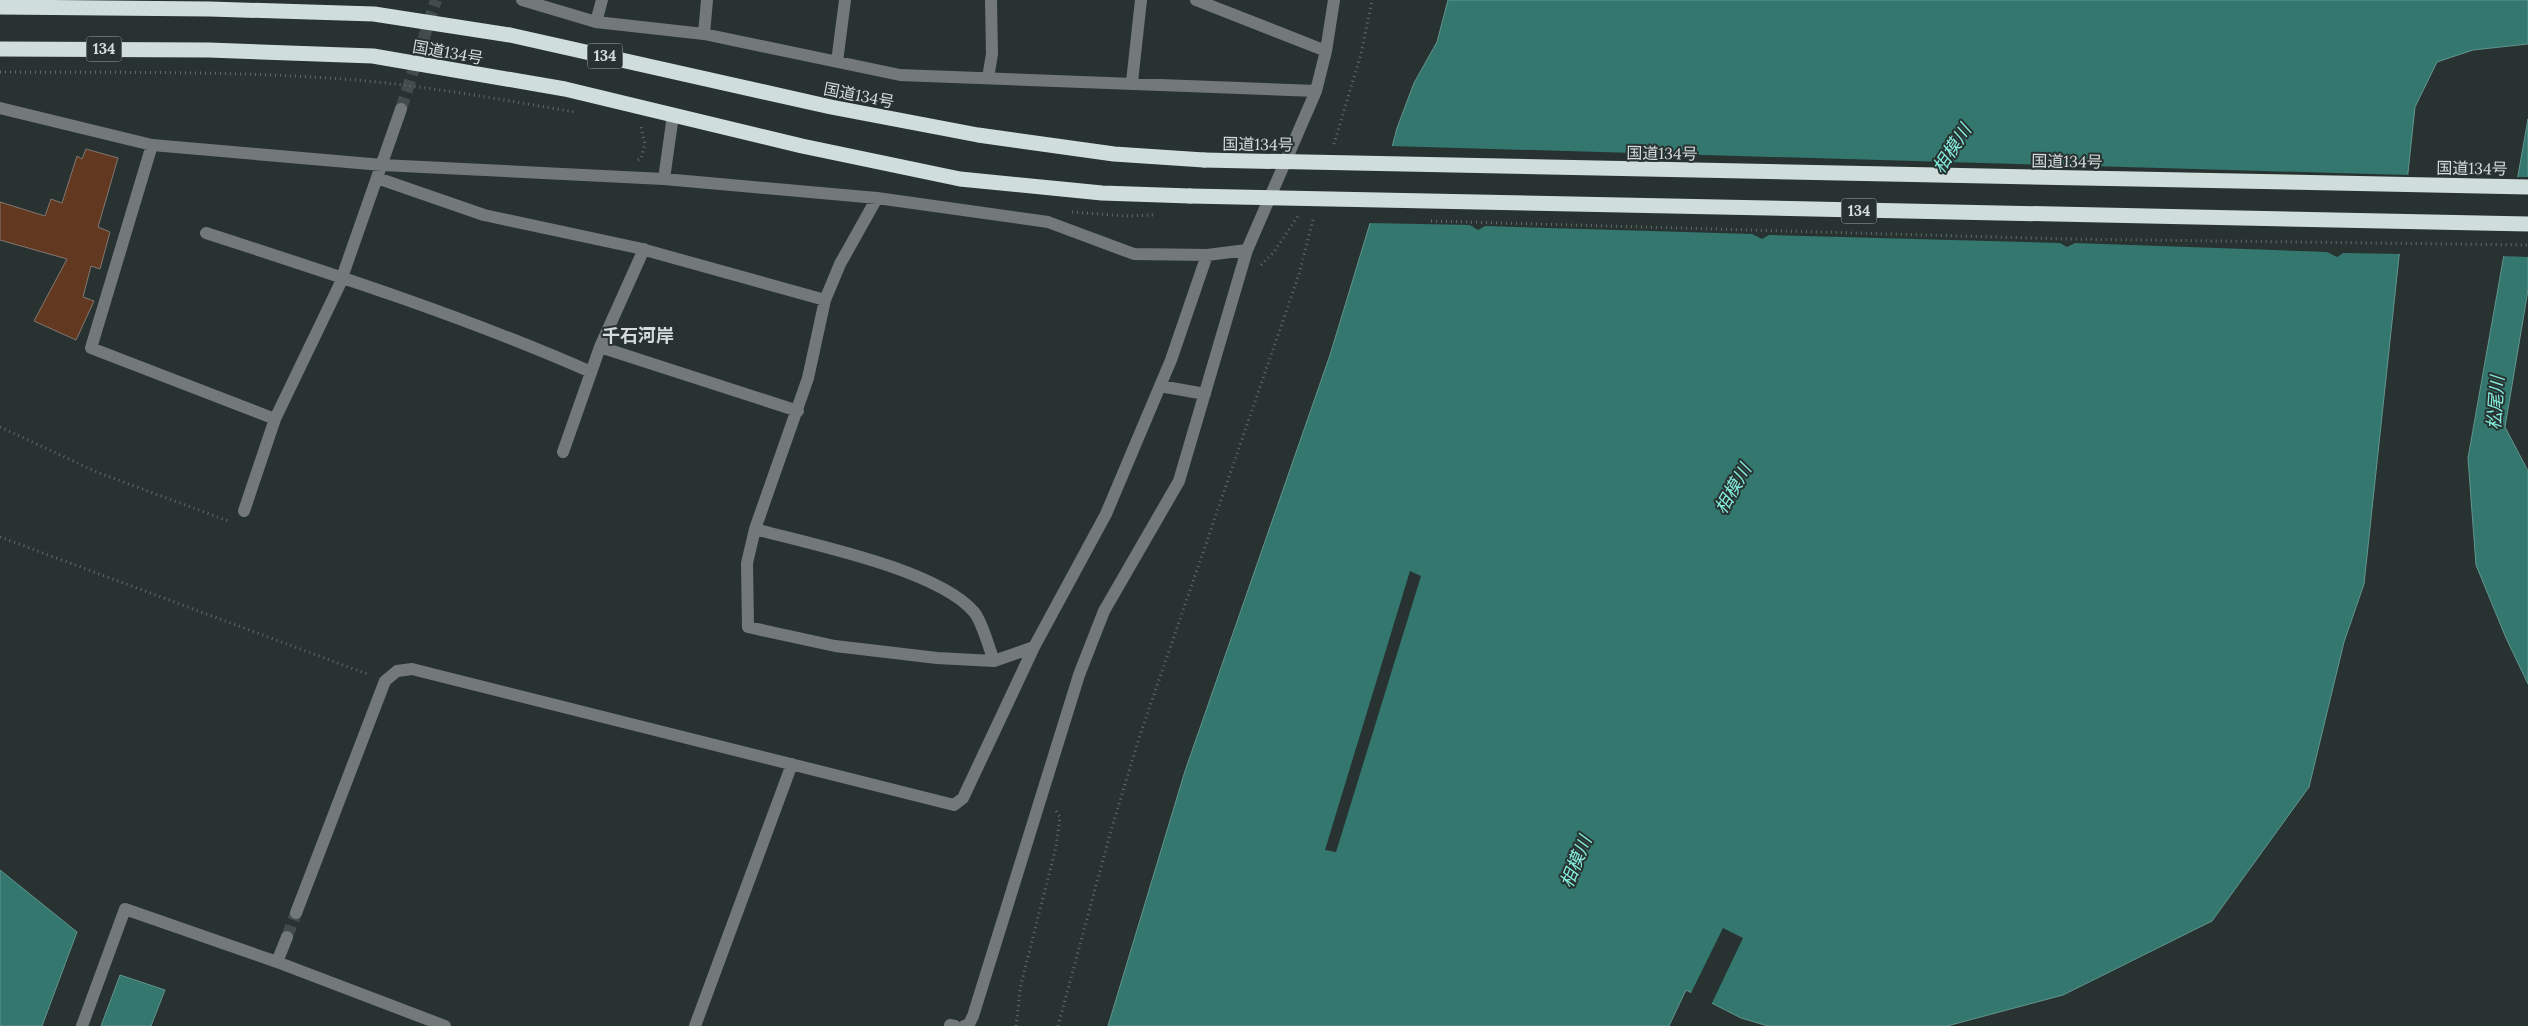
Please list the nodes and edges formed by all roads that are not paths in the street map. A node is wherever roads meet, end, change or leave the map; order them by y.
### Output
1 (522, 0) edge
2 (602, 0) edge
3 (707, 0) edge
4 (845, 0) edge
5 (992, 0) edge
6 (1141, 0) edge
7 (1196, 0) edge
8 (1334, 0) edge
9 (0, 8) edge
10 (596, 22) junction
11 (704, 34) junction
12 (0, 48) edge
13 (1326, 51) junction
14 (837, 62) junction
15 (988, 78) junction
16 (1132, 82) junction
17 (1316, 91) junction
18 (0, 108) edge
19 (401, 109) tunnel mouth
20 (673, 115) junction
21 (152, 145) junction
22 (382, 165) junction
23 (377, 178) junction
24 (664, 179) junction
25 (2528, 187) edge
26 (877, 198) junction
27 (2528, 224) edge
28 (206, 233) dead end
29 (644, 249) junction
30 (1247, 250) junction
31 (1207, 255) junction
32 (342, 277) junction
33 (825, 300) junction
34 (600, 347) junction
35 (591, 372) junction
36 (1160, 386) junction
37 (1205, 394) junction
38 (798, 411) junction
39 (275, 419) junction
40 (563, 452) dead end
41 (244, 511) road end
42 (755, 529) junction
43 (1034, 647) junction
44 (994, 661) junction
45 (792, 764) junction
46 (296, 913) tunnel mouth
47 (287, 937) tunnel mouth
48 (277, 962) junction
49 (82, 1026) edge
50 (445, 1026) edge
51 (695, 1026) edge
52 (964, 1026) edge

1 - 10 street
2 - 10 street
3 - 11 street
4 - 14 street
5 - 15 street
6 - 16 street
7 - 13 street
8 - 13 street
9 - 25 highway, 国道134号 / 134, bridge
10 - 11 street
11 - 14 street
12 - 20 highway, 国道134号 / 134
13 - 17 street
14 - 15 street
15 - 16 street
16 - 17 street
17 - 30 street
18 - 21 street
19 - 22 street
20 - 24 street
20 - 27 highway, 国道134号 / 134, bridge
21 - 22 street
21 - 39 street
22 - 23 street
22 - 24 street
23 - 29 street
23 - 32 street
24 - 26 street
26 - 31 street
26 - 33 street
28 - 32 street
29 - 33 street
29 - 34 street
30 - 31 street
30 - 37 street
31 - 36 street
32 - 35 street
32 - 39 street
33 - 38 street
34 - 35 street
34 - 38 street
35 - 40 street
36 - 37 street
36 - 43 street
37 - 52 street
38 - 42 street
39 - 41 street
42 - 44 street
42 - 44 street
43 - 44 street
43 - 45 street
45 - 46 street
45 - 51 street
47 - 48 street
48 - 49 street
48 - 50 street

